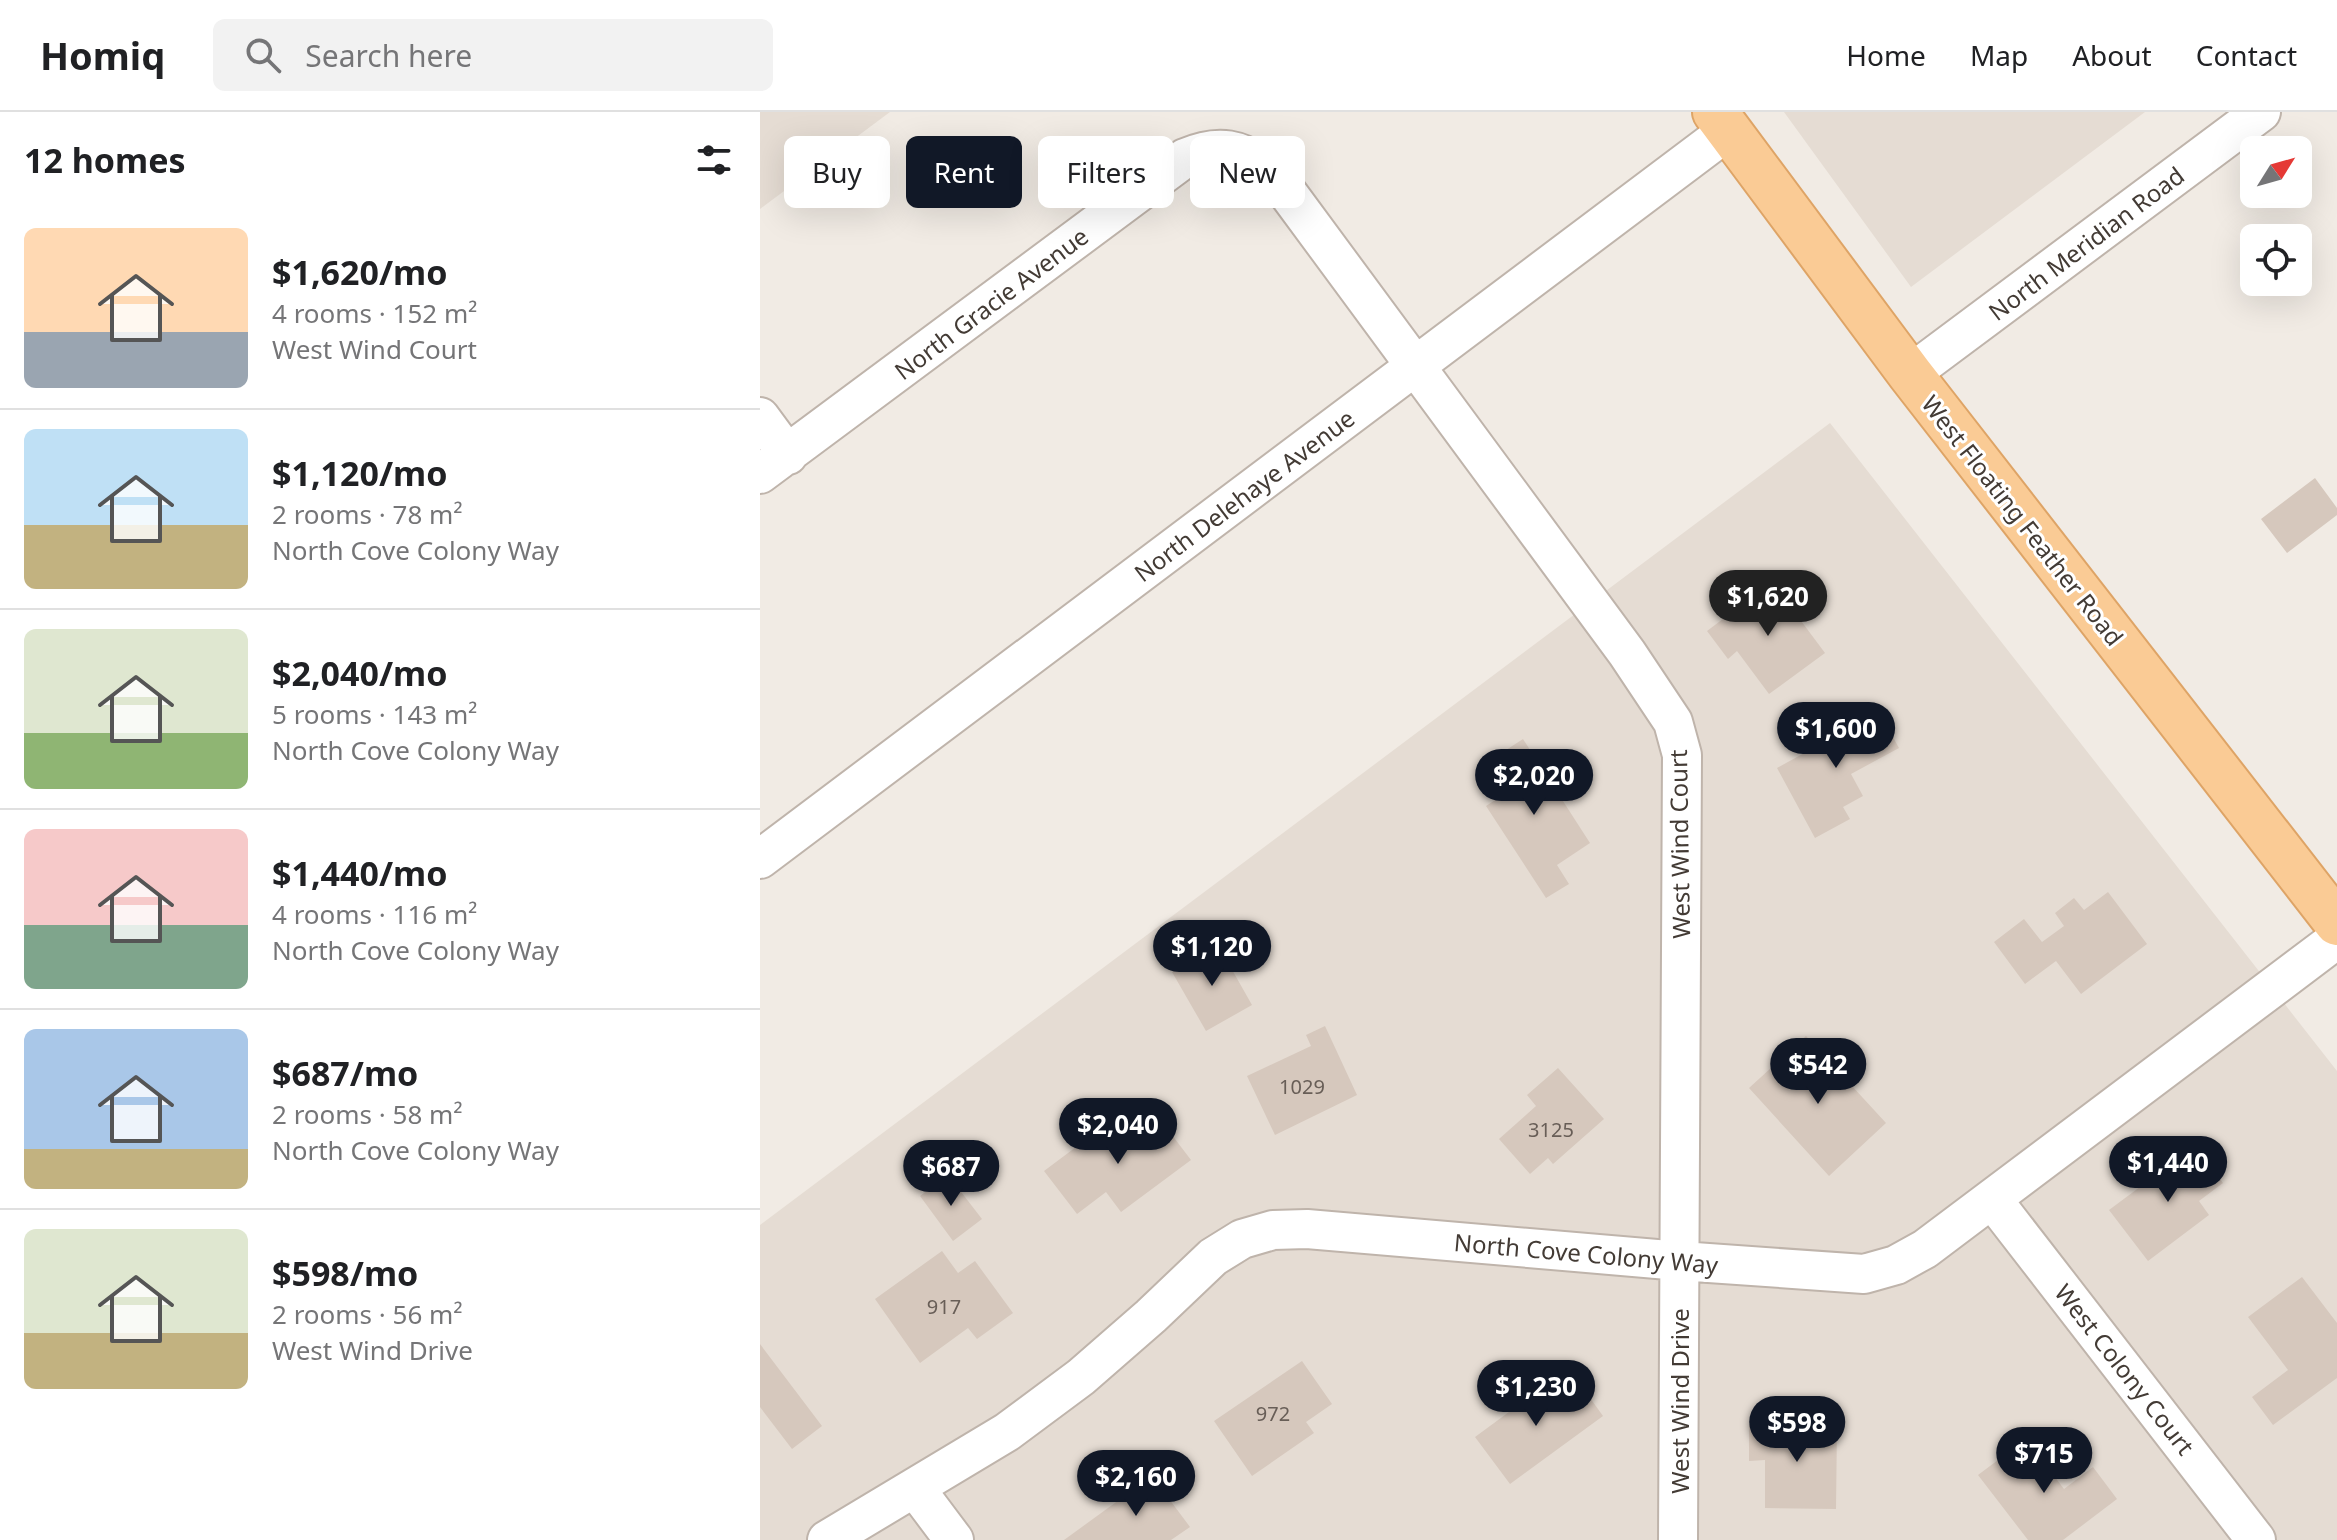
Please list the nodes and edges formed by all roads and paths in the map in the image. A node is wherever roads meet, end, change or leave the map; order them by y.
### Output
1 (2261, 112) edge
2 (1722, 121) edge
3 (1190, 156) edge
4 (1299, 208) edge
5 (1415, 366) junction
6 (1910, 374) junction
7 (760, 417) edge
8 (774, 465) edge
9 (760, 859) edge
10 (2337, 923) edge
11 (2337, 939) edge
12 (1992, 1199) junction
13 (1680, 1261) junction
14 (915, 1488) junction
15 (827, 1540) edge
16 (954, 1540) edge
17 (1678, 1540) edge
18 (2256, 1540) edge

1 - 6 street, North Meridian Road
2 - 5 street, North Delehaye Avenue
2 - 6 main road, West Floating Feather Road
3 - 8 street, North Gracie Avenue
4 - 5 street, West Wind Court
5 - 9 street, North Delehaye Avenue
5 - 13 street, West Wind Court
6 - 10 main road, West Floating Feather Road
7 - 8 street
11 - 12 street, North Cove Colony Way
12 - 13 street, North Cove Colony Way
12 - 18 street, West Colony Court
13 - 14 street, North Cove Colony Way
13 - 17 street, West Wind Drive
14 - 15 street, North Cove Colony Way
14 - 16 street

